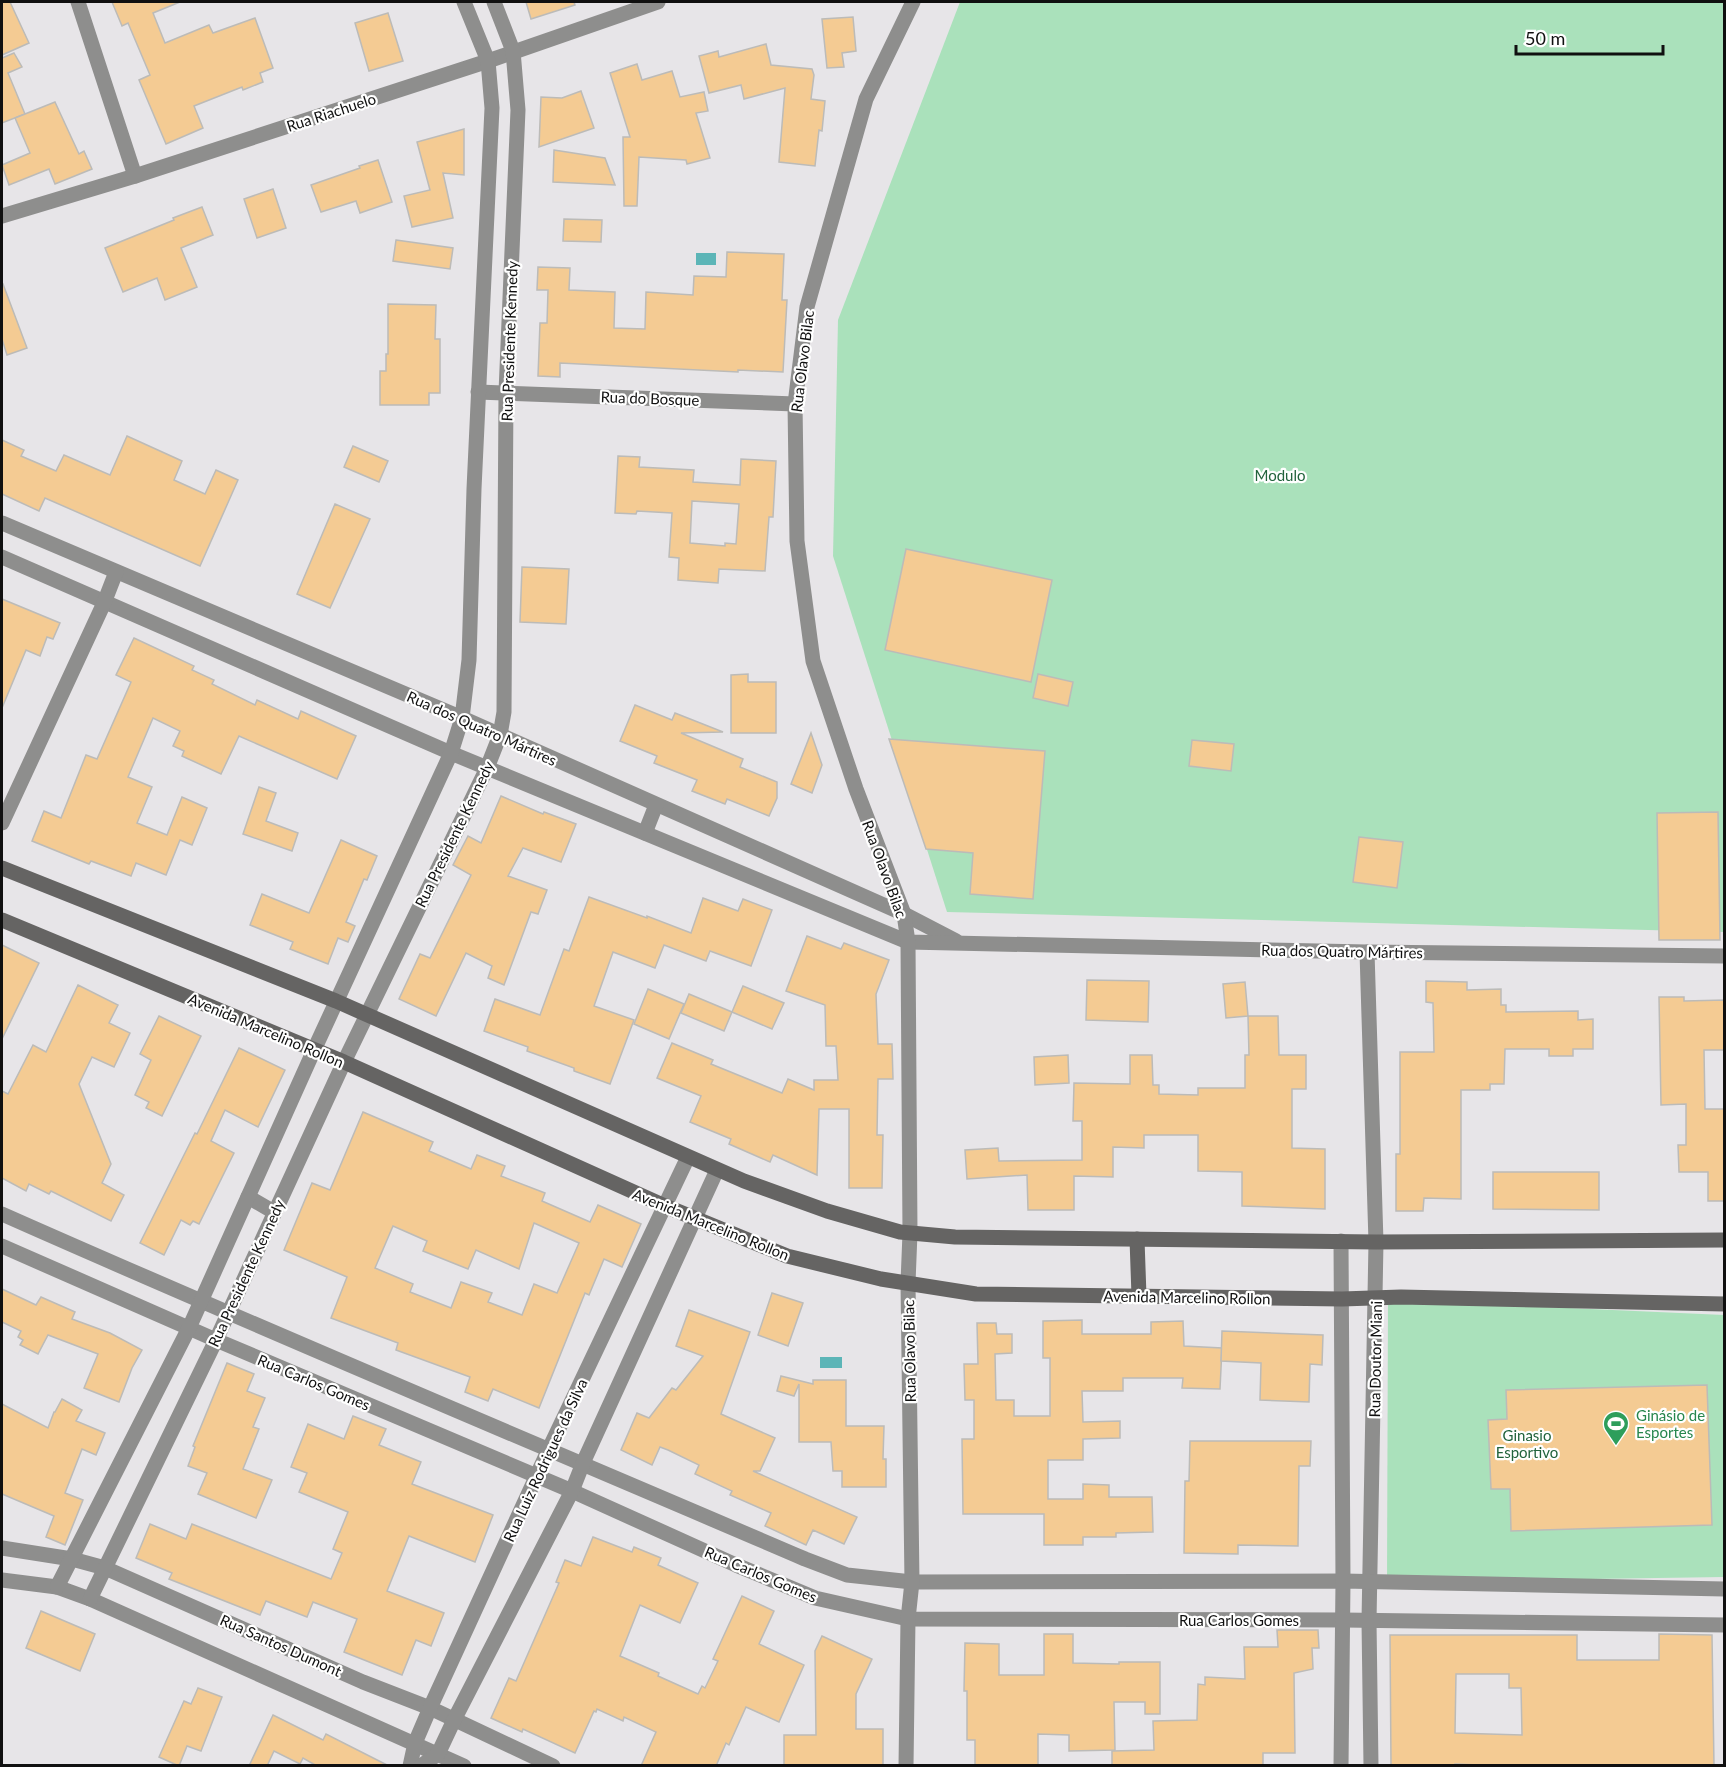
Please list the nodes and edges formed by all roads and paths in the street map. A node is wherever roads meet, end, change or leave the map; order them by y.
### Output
1 (78, 2) edge
2 (464, 2) edge
3 (494, 2) edge
4 (658, 2) edge
5 (913, 2) edge
6 (513, 51) junction
7 (488, 61) junction
8 (135, 176) junction
9 (2, 216) edge
10 (478, 392) junction
11 (506, 392) junction
12 (795, 404) junction
13 (2, 523) edge
14 (2, 557) edge
15 (116, 572) junction
16 (104, 603) junction
17 (462, 718) junction
18 (500, 735) junction
19 (451, 753) junction
20 (488, 768) junction
21 (656, 804) junction
22 (2, 823) edge
23 (645, 833) junction
24 (2, 868) edge
25 (904, 914) junction
26 (2, 920) edge
27 (908, 942) junction
28 (959, 942) junction
29 (1367, 952) junction
30 (1725, 956) edge
31 (336, 1001) junction
32 (366, 1015) junction
33 (314, 1050) junction
34 (344, 1062) junction
35 (688, 1157) junction
36 (717, 1170) junction
37 (248, 1197) junction
38 (665, 1206) junction
39 (274, 1212) junction
40 (2, 1214) edge
41 (694, 1218) junction
42 (910, 1233) junction
43 (1137, 1239) junction
44 (1725, 1240) edge
45 (1341, 1241) junction
46 (1376, 1242) junction
47 (2, 1246) edge
48 (908, 1283) junction
49 (1138, 1296) junction
50 (1376, 1297) junction
51 (1342, 1299) junction
52 (200, 1302) junction
53 (1725, 1304) edge
54 (227, 1313) junction
55 (189, 1328) junction
56 (216, 1340) junction
57 (549, 1449) junction
58 (583, 1463) junction
59 (537, 1476) junction
60 (572, 1491) junction
61 (2, 1548) edge
62 (72, 1559) junction
63 (105, 1568) junction
64 (2, 1580) edge
65 (1343, 1581) junction
66 (912, 1582) junction
67 (1369, 1582) junction
68 (57, 1587) junction
69 (1725, 1589) edge
70 (90, 1599) junction
71 (908, 1619) junction
72 (1343, 1620) junction
73 (1369, 1621) junction
74 (1725, 1625) edge
75 (430, 1708) junction
76 (454, 1720) junction
77 (415, 1743) junction
78 (438, 1754) junction
79 (410, 1766) edge
80 (422, 1766) edge
81 (464, 1766) edge
82 (553, 1766) edge
83 (906, 1766) edge
84 (1341, 1766) edge
85 (1371, 1766) edge

1 - 8 street
2 - 7 street, Rua Presidente Kennedy
3 - 6 street, Rua Presidente Kennedy
4 - 6 street, Rua Riachuelo
5 - 12 street, Rua Olavo Bilac
6 - 7 street, Rua Riachuelo
6 - 11 street, Rua Presidente Kennedy
7 - 8 street, Rua Riachuelo
7 - 10 street, Rua Presidente Kennedy
8 - 9 street, Rua Riachuelo
10 - 11 street, Rua do Bosque
10 - 17 street, Rua Presidente Kennedy
11 - 12 street, Rua do Bosque
11 - 18 street, Rua Presidente Kennedy
12 - 25 street, Rua Olavo Bilac
13 - 15 street, Rua dos Quatro Mártires
14 - 16 street, Rua dos Quatro Mártires
15 - 16 street
15 - 17 street, Rua dos Quatro Mártires
16 - 19 street, Rua dos Quatro Mártires
16 - 22 street
17 - 18 street, Rua dos Quatro Mártires
17 - 19 street, Rua Presidente Kennedy
18 - 20 street, Rua Presidente Kennedy
18 - 21 street, Rua dos Quatro Mártires
19 - 20 street, Rua dos Quatro Mártires
19 - 31 street, Rua Presidente Kennedy
20 - 23 street, Rua dos Quatro Mártires
20 - 32 street, Rua Presidente Kennedy
21 - 23 street
21 - 25 street, Rua dos Quatro Mártires
23 - 27 street, Rua dos Quatro Mártires
24 - 31 main road
25 - 27 street, Rua Olavo Bilac
25 - 28 street, Rua dos Quatro Mártires
26 - 33 main road, Avenida Marcelino Rollon
27 - 28 street, Rua dos Quatro Mártires
27 - 42 street, Rua Olavo Bilac
28 - 29 street, Rua dos Quatro Mártires
29 - 30 street, Rua dos Quatro Mártires
29 - 46 street, Rua Doutor Miani
31 - 32 main road
31 - 33 street, Rua Presidente Kennedy
32 - 34 street, Rua Presidente Kennedy
32 - 35 main road
33 - 34 main road, Avenida Marcelino Rollon
33 - 37 street, Rua Presidente Kennedy
34 - 38 main road, Avenida Marcelino Rollon
34 - 39 street, Rua Presidente Kennedy
35 - 36 main road
35 - 38 street, Rua Luiz Rodrigues da Silva
36 - 41 street
36 - 42 main road
37 - 39 street
37 - 52 street, Rua Presidente Kennedy
38 - 41 main road, Avenida Marcelino Rollon
38 - 57 street, Rua Luiz Rodrigues da Silva
39 - 54 street, Rua Presidente Kennedy
40 - 52 street, Rua Carlos Gomes
41 - 48 main road, Avenida Marcelino Rollon
41 - 58 street
42 - 43 main road
42 - 48 street, Rua Olavo Bilac
43 - 45 main road
43 - 49 main road
44 - 46 main road
45 - 46 main road
45 - 51 street, Rua Doutor Miani
46 - 50 street, Rua Doutor Miani
47 - 55 street, Rua Carlos Gomes
48 - 49 main road, Avenida Marcelino Rollon
48 - 66 street, Rua Olavo Bilac
49 - 51 main road, Avenida Marcelino Rollon
50 - 51 main road, Avenida Marcelino Rollon
50 - 53 main road, Avenida Marcelino Rollon
50 - 67 street, Rua Doutor Miani
51 - 65 street, Rua Doutor Miani
52 - 54 street, Rua Carlos Gomes
52 - 55 street, Rua Presidente Kennedy
54 - 56 street, Rua Presidente Kennedy
54 - 57 street, Rua Carlos Gomes
55 - 56 street, Rua Carlos Gomes
55 - 62 street, Rua Presidente Kennedy
56 - 59 street, Rua Carlos Gomes
56 - 63 street, Rua Presidente Kennedy
57 - 58 street, Rua Carlos Gomes
57 - 59 street, Rua Luiz Rodrigues da Silva
58 - 60 street
58 - 66 street, Rua Carlos Gomes
59 - 60 street, Rua Carlos Gomes
59 - 75 street, Rua Luiz Rodrigues da Silva
60 - 71 street, Rua Carlos Gomes
60 - 76 street
61 - 62 street, Rua Santos Dumont
62 - 63 street, Rua Santos Dumont
62 - 68 street, Rua Presidente Kennedy
63 - 70 street, Rua Presidente Kennedy
63 - 75 street, Rua Santos Dumont
64 - 68 street
65 - 66 street, Rua Carlos Gomes
65 - 67 street, Rua Carlos Gomes
65 - 72 street, Rua Doutor Miani
66 - 71 street, Rua Olavo Bilac
67 - 69 street, Rua Carlos Gomes
67 - 73 street, Rua Doutor Miani
68 - 70 street
70 - 77 street
71 - 72 street, Rua Carlos Gomes
71 - 83 street, Rua Olavo Bilac
72 - 73 street, Rua Carlos Gomes
72 - 84 street, Rua Doutor Miani
73 - 74 street, Rua Carlos Gomes
73 - 85 street, Rua Doutor Miani
75 - 76 street, Rua Santos Dumont
75 - 77 street, Rua Luiz Rodrigues da Silva
76 - 78 street
76 - 82 street, Rua Santos Dumont
77 - 78 street
77 - 79 street, Rua Luiz Rodrigues da Silva
78 - 80 street
78 - 81 street

